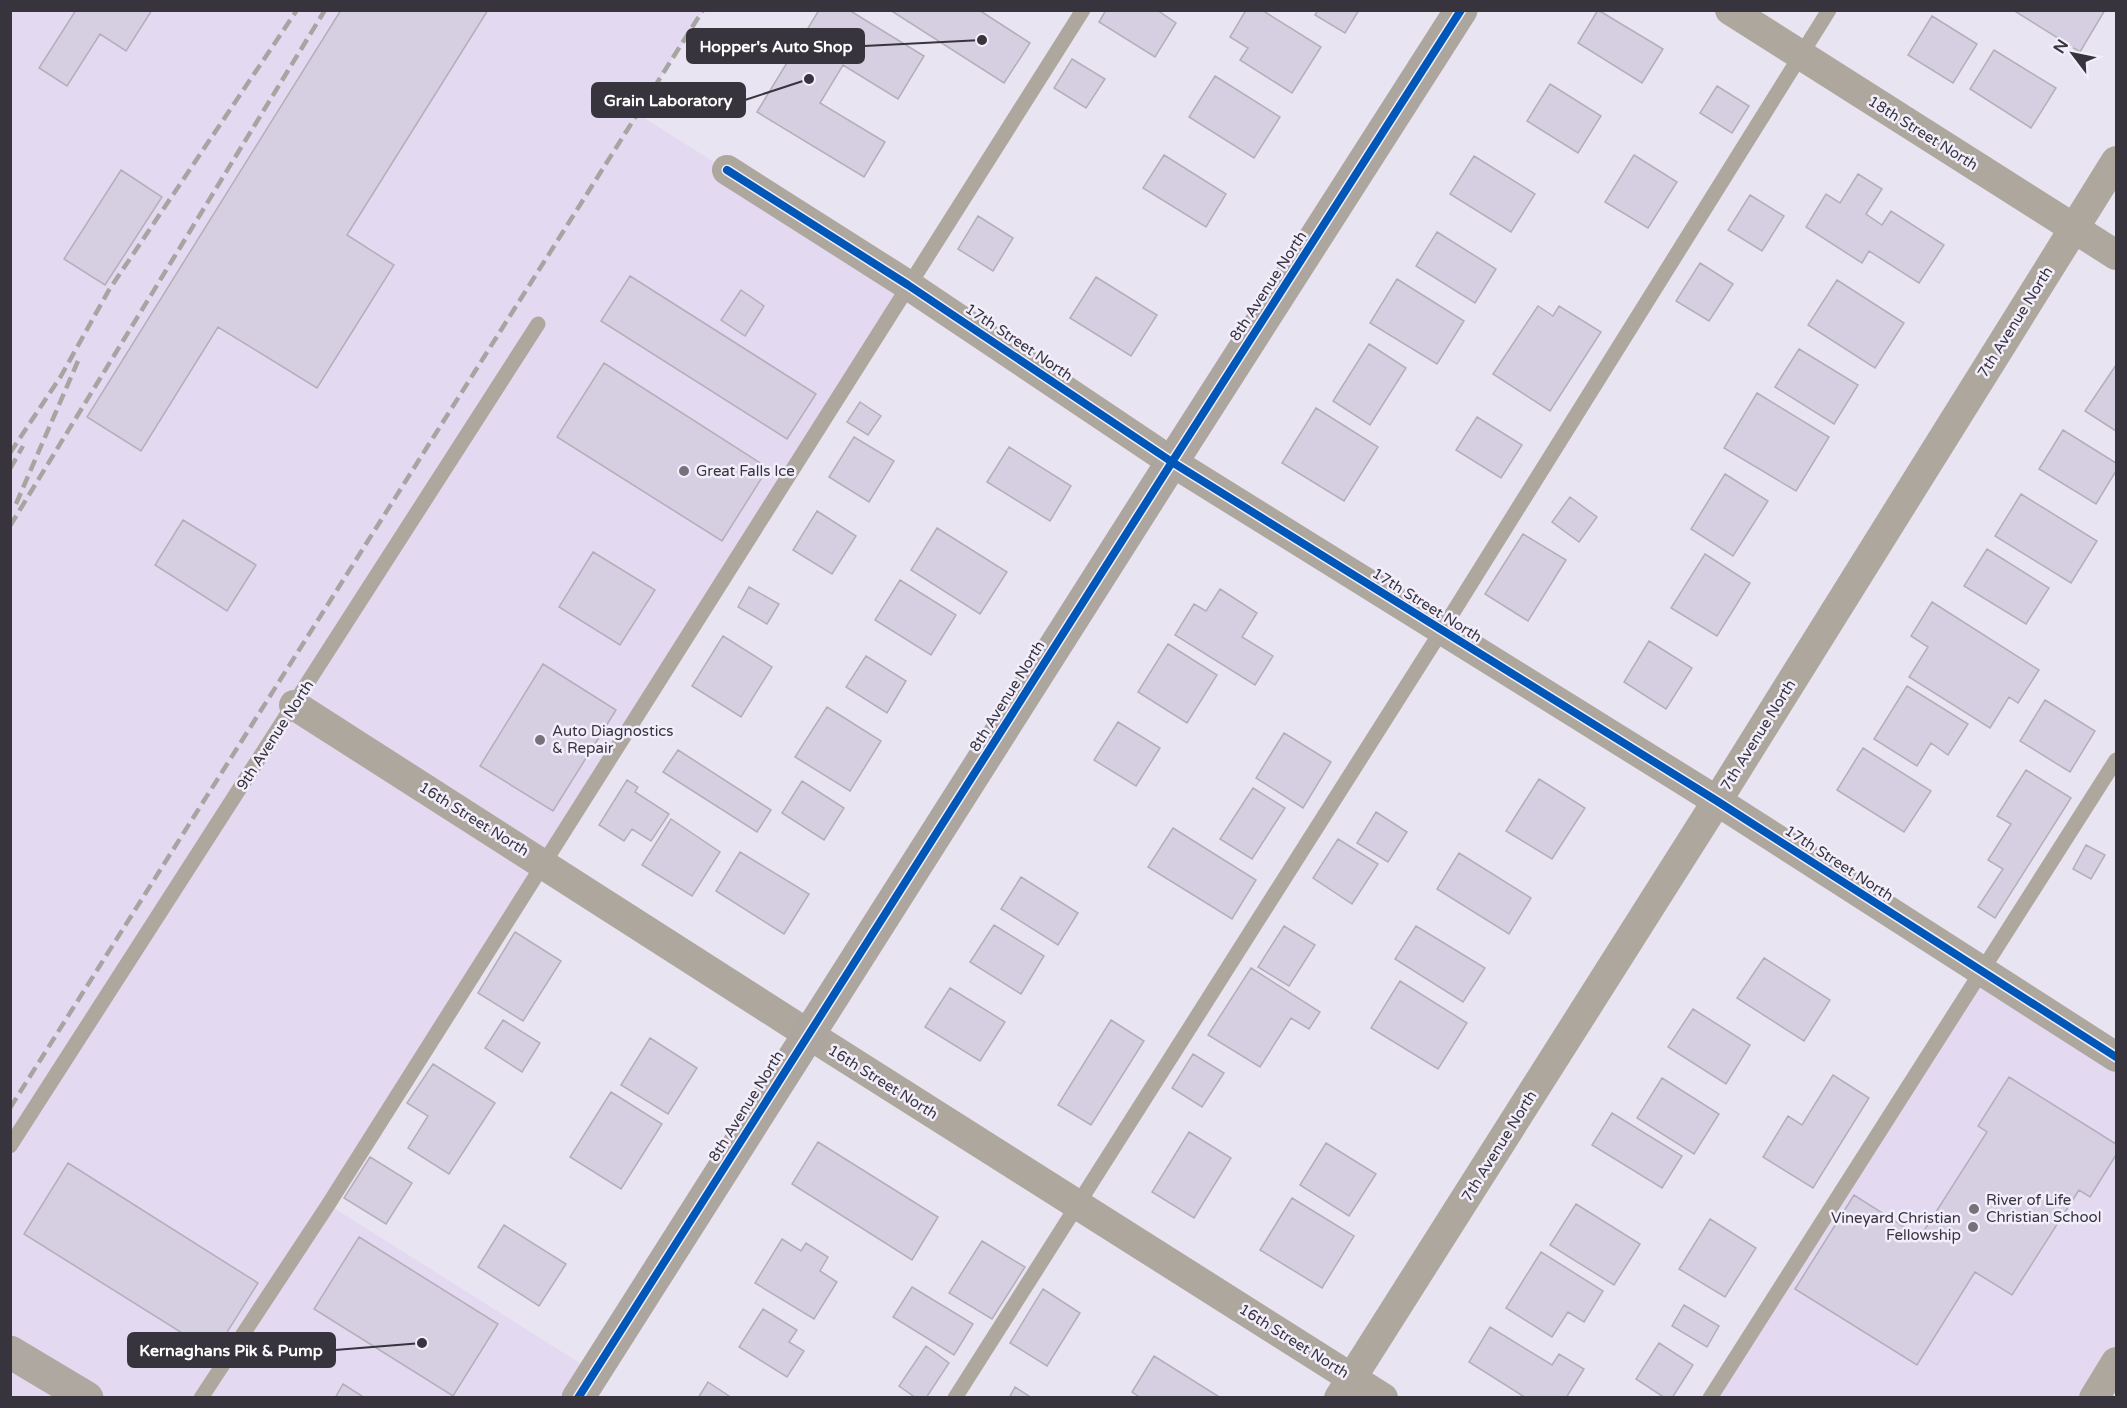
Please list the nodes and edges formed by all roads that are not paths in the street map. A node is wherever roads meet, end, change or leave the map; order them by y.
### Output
1 (1083, 10) edge
2 (1461, 10) edge
3 (1730, 10) edge
4 (1829, 10) edge
5 (1801, 55) junction
6 (2116, 161) edge
7 (727, 170) dead end
8 (2074, 228) junction
9 (2116, 255) edge
10 (909, 285) junction
11 (538, 324) dead end
12 (1172, 462) junction
13 (1442, 630) junction
14 (294, 705) junction
15 (2116, 760) edge
16 (1717, 801) junction
17 (544, 863) junction
18 (1983, 972) junction
19 (808, 1034) junction
20 (2116, 1057) edge
21 (10, 1146) edge
22 (1078, 1204) junction
23 (10, 1352) edge
24 (2116, 1362) edge
25 (1345, 1388) edge
26 (87, 1398) edge
27 (201, 1398) edge
28 (578, 1398) edge
29 (955, 1398) edge
30 (1383, 1398) edge
31 (1710, 1398) edge
32 (2094, 1398) edge

1 - 10 lane
2 - 12 street, 8th Avenue North
3 - 5 street, 18th Street North
4 - 5 lane
5 - 8 street, 18th Street North
5 - 13 lane
6 - 8 street, 7th Avenue North
7 - 10 street, 17th Street North
8 - 9 street, 18th Street North
8 - 16 street, 7th Avenue North
10 - 12 street, 17th Street North
10 - 17 lane
11 - 14 lane, 9th Avenue North
12 - 13 street, 17th Street North
12 - 19 street, 8th Avenue North
13 - 16 street, 17th Street North
13 - 22 lane
14 - 17 street, 16th Street North
14 - 21 lane, 9th Avenue North
15 - 18 lane
16 - 18 street, 17th Street North
16 - 25 street, 7th Avenue North
17 - 19 street, 16th Street North
17 - 27 lane
18 - 20 street, 17th Street North
18 - 31 lane
19 - 22 street, 16th Street North
19 - 28 street, 8th Avenue North
22 - 25 street, 16th Street North
22 - 29 lane
23 - 26 main road
24 - 32 street
25 - 30 street, 16th Street North

